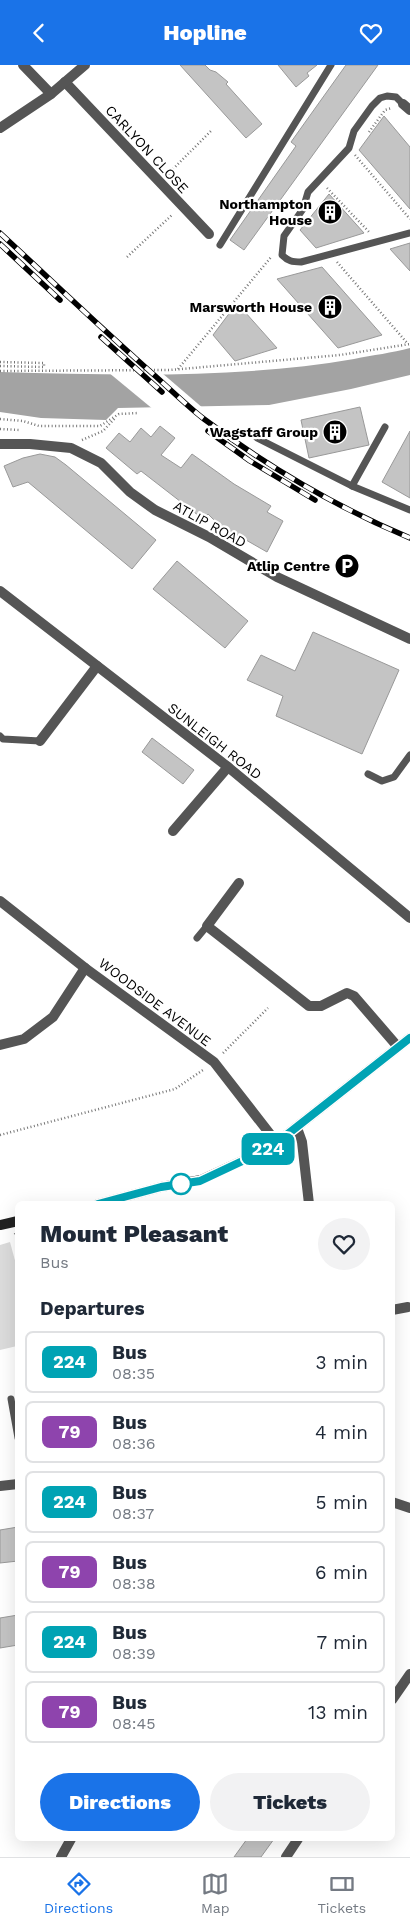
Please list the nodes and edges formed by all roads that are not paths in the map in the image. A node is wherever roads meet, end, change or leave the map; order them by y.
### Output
1 (23, 65) edge
2 (85, 65) edge
3 (331, 65) edge
4 (65, 82) junction
5 (51, 94) junction
6 (407, 107) edge
7 (0, 129) edge
8 (410, 233) edge
9 (209, 235) dead end
10 (220, 245) dead end
11 (385, 427) dead end
12 (256, 438) dead end
13 (0, 444) edge
14 (352, 485) junction
15 (410, 510) edge
16 (0, 591) edge
17 (410, 639) edge
18 (97, 666) junction
19 (0, 736) edge
20 (40, 741) joint
21 (410, 755) edge
22 (228, 767) junction
23 (368, 773) dead end
24 (172, 831) dead end
25 (239, 883) dead end
26 (0, 901) edge
27 (410, 918) edge
28 (207, 926) junction
29 (197, 938) dead end
30 (86, 968) junction
31 (410, 1038) edge
32 (0, 1045) edge
33 (398, 1047) junction
34 (297, 1127) junction
35 (276, 1143) junction
36 (109, 1201) edge
37 (310, 1201) edge
38 (15, 1222) edge
39 (0, 1225) edge
40 (408, 1307) dead end
41 (395, 1309) edge
42 (11, 1399) dead end
43 (15, 1421) edge
44 (15, 1484) edge
45 (0, 1486) edge
46 (395, 1503) edge
47 (410, 1508) edge
48 (410, 1675) edge
49 (395, 1696) edge
50 (70, 1841) edge
51 (297, 1841) edge
52 (61, 1857) edge
53 (286, 1857) edge

1 - 5 street
2 - 4 street
3 - 10 lane
4 - 5 street
4 - 9 street, CARLYON CLOSE
5 - 7 street
6 - 8 lane
11 - 14 lane
12 - 14 lane
13 - 17 street, ATLIP ROAD
14 - 15 lane
16 - 18 street, SUNLEIGH ROAD
18 - 20 street
18 - 22 street, SUNLEIGH ROAD
19 - 20 lane
21 - 23 lane
22 - 24 street
22 - 27 street, SUNLEIGH ROAD
25 - 28 street
26 - 30 street, WOODSIDE AVENUE
28 - 29 lane
28 - 33 street
30 - 32 street
30 - 35 street, WOODSIDE AVENUE
31 - 33 street
33 - 34 street
34 - 35 street
34 - 37 street
35 - 36 street
38 - 39 street
40 - 41 street
42 - 43 lane
44 - 45 street
46 - 47 street
48 - 49 street
50 - 52 street
51 - 53 street

